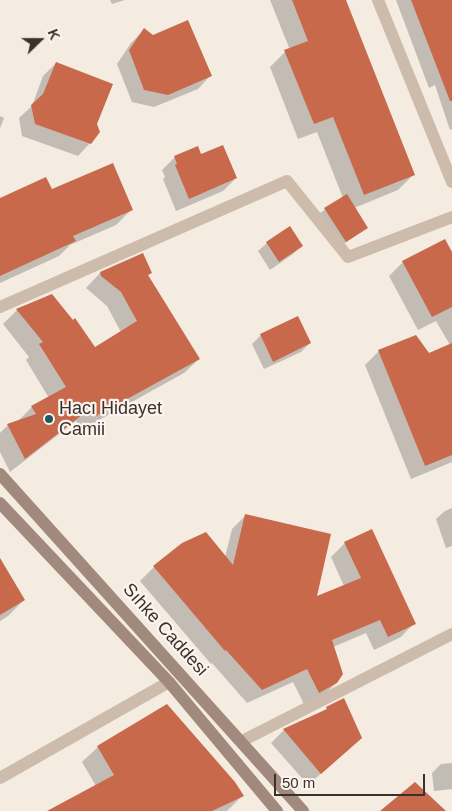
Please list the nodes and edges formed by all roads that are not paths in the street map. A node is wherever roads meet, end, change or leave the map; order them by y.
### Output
1 (378, 0) edge
2 (452, 182) edge
3 (452, 217) edge
4 (0, 308) edge
5 (0, 474) edge
6 (0, 503) edge
7 (452, 634) edge
8 (169, 682) junction
9 (242, 741) junction
10 (0, 778) edge
11 (277, 811) edge
12 (303, 811) edge

1 - 2 street
3 - 4 street
5 - 9 main road, Sıhke Caddesi
6 - 8 main road
7 - 9 street
8 - 10 street
8 - 11 main road
9 - 12 main road, Sıhke Caddesi

